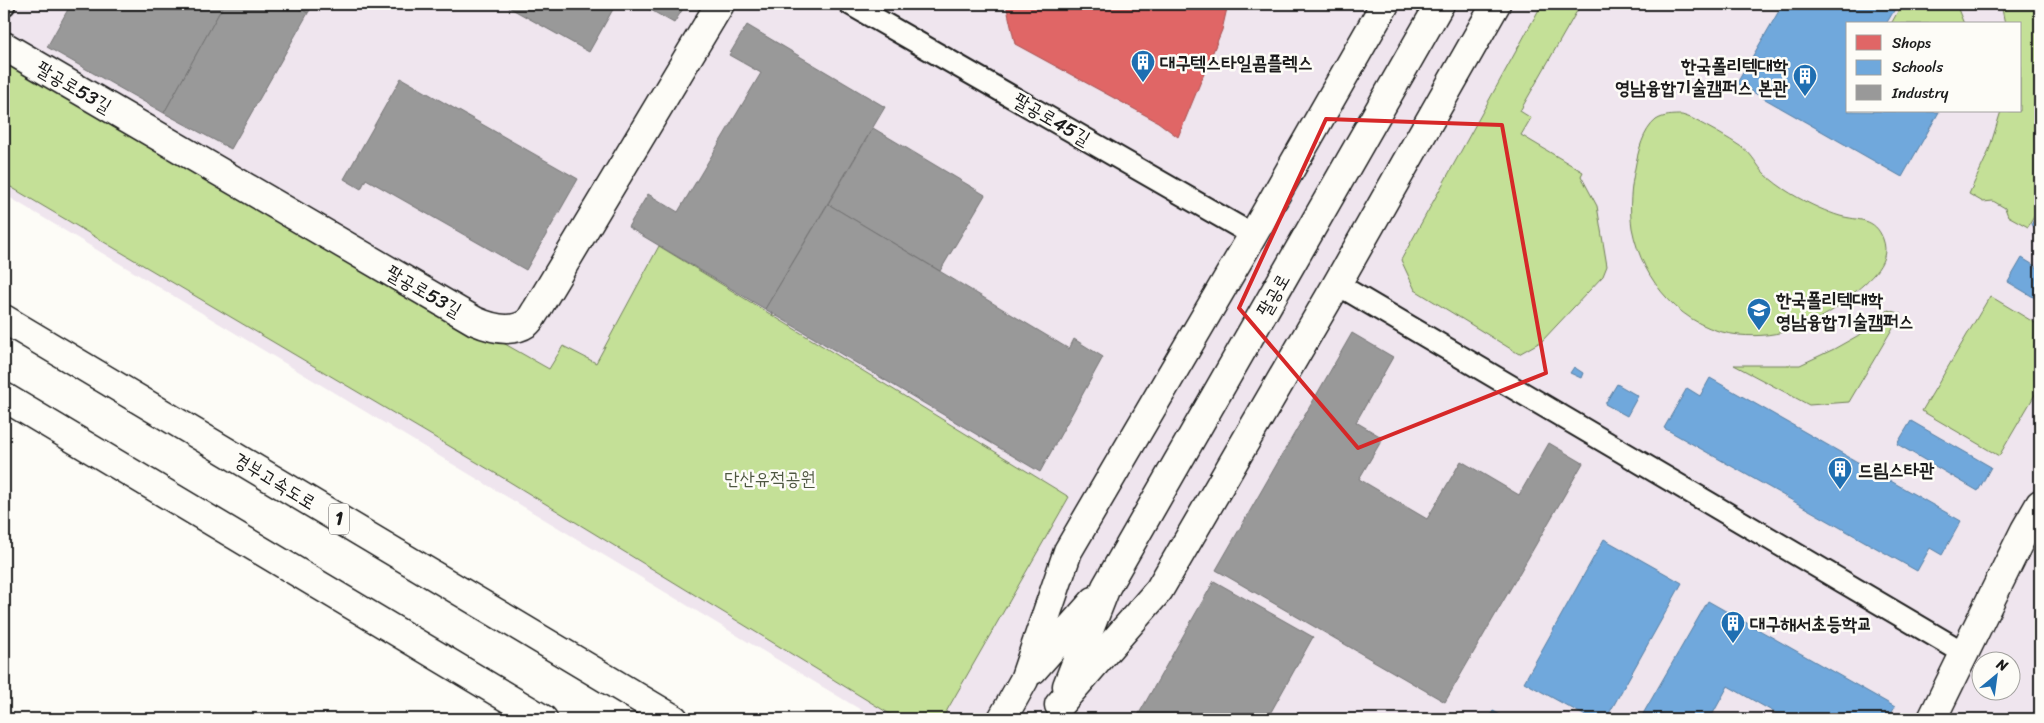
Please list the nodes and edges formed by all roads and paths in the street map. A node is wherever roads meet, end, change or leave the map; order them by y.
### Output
1 (720, 4) edge
2 (850, 4) edge
3 (1385, 4) edge
4 (1440, 4) edge
5 (1496, 4) edge
6 (4, 46) edge
7 (1253, 235) junction
8 (1337, 284) junction
9 (4, 319) edge
10 (4, 397) edge
11 (2040, 504) edge
12 (1106, 587) junction
13 (1964, 653) junction
14 (1024, 680) junction
15 (1055, 712) edge
16 (543, 719) edge
17 (674, 719) edge
18 (1002, 719) edge
19 (1932, 719) edge

1 - 6 main road, 팔공로53길
2 - 7 street, 팔공로45길
3 - 7 main road
4 - 12 main road, 팔공로
5 - 8 main road
7 - 14 main road
8 - 13 street
8 - 15 main road
9 - 17 main road, 경부고속도로 / 1
10 - 16 main road
11 - 13 main road
12 - 14 main road
12 - 15 main road
13 - 19 main road
14 - 18 main road

